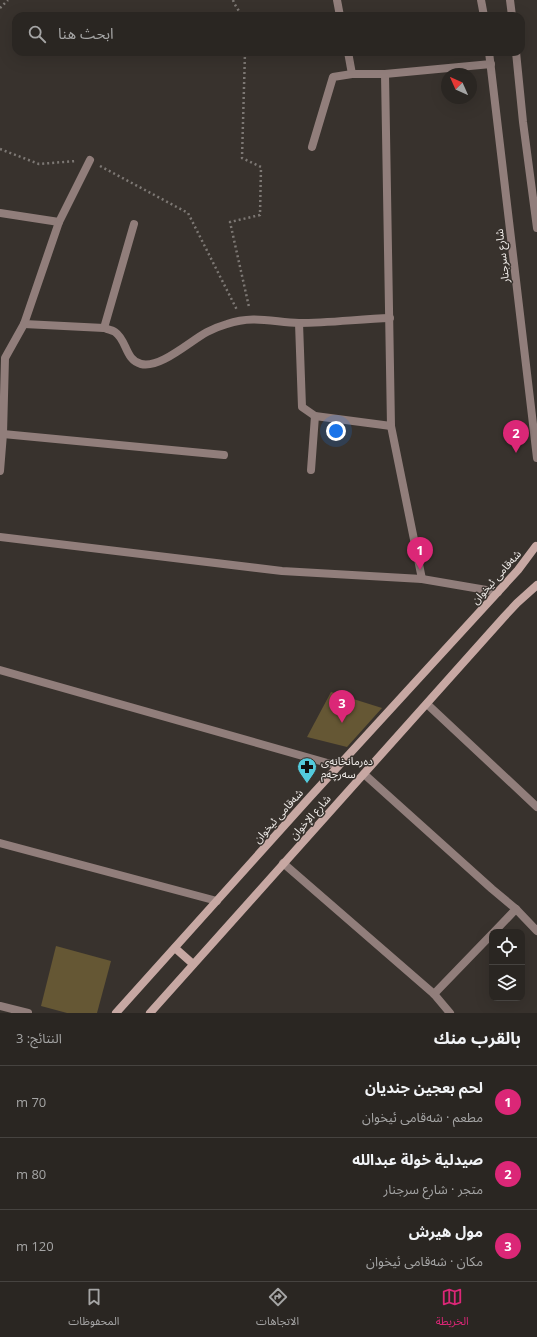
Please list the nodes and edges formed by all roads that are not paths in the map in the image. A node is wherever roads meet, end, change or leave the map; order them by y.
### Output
1 (337, 0) edge
2 (482, 0) edge
3 (510, 0) edge
4 (339, 12) edge
5 (484, 12) edge
6 (512, 12) edge
7 (349, 56) edge
8 (490, 56) edge
9 (516, 56) edge
10 (491, 64) junction
11 (352, 74) junction
12 (385, 74) junction
13 (312, 147) dead end
14 (90, 160) road end
15 (0, 212) edge
16 (59, 222) junction
17 (134, 224) dead end
18 (537, 228) edge
19 (390, 318) junction
20 (299, 323) junction
21 (24, 324) junction
22 (104, 328) junction
23 (3, 357) edge
24 (314, 416) junction
25 (391, 426) junction
26 (3, 434) junction
27 (224, 455) dead end
28 (537, 458) edge
29 (311, 470) dead end
30 (0, 471) edge
31 (0, 538) edge
32 (537, 544) edge
33 (422, 579) junction
34 (537, 585) edge
35 (498, 592) junction
36 (0, 670) edge
37 (427, 704) junction
38 (338, 766) junction
39 (364, 774) junction
40 (537, 807) edge
41 (0, 843) edge
42 (283, 863) junction
43 (217, 901) junction
44 (516, 909) junction
45 (497, 929) edge
46 (537, 931) edge
47 (489, 937) edge
48 (175, 948) junction
49 (193, 964) junction
50 (434, 994) junction
51 (0, 1006) edge
52 (28, 1013) edge
53 (116, 1013) edge
54 (150, 1013) edge
55 (450, 1013) edge

1 - 4 street
2 - 5 street
3 - 6 street
7 - 11 street
8 - 10 street, شارع سرجنار
9 - 18 street
10 - 12 street
10 - 28 street, شارع سرجنار
11 - 12 street
11 - 13 street
12 - 19 street
14 - 16 street
15 - 16 street
16 - 21 street
17 - 22 street
19 - 20 street
19 - 25 street
20 - 22 street
20 - 24 street
21 - 22 street
21 - 23 street
23 - 26 street
24 - 25 street
24 - 29 street
25 - 33 street
26 - 27 street
26 - 30 street
31 - 33 street
32 - 35 main road, شەقامی ئیخوان
33 - 35 street
34 - 37 main road, شارع الإخوان
35 - 38 main road, شەقامی ئیخوان
36 - 38 street
37 - 39 main road, شارع الإخوان
37 - 40 street
38 - 43 main road, شەقامی ئیخوان
39 - 42 main road, شارع الإخوان
39 - 44 street
41 - 43 street
42 - 49 main road, شارع الإخوان
42 - 50 street
43 - 48 main road, شەقامی ئیخوان
44 - 45 street
44 - 46 street
47 - 50 street
48 - 49 main road
48 - 53 main road, شەقامی ئیخوان
49 - 54 main road, شارع الإخوان
50 - 55 street
51 - 52 street

